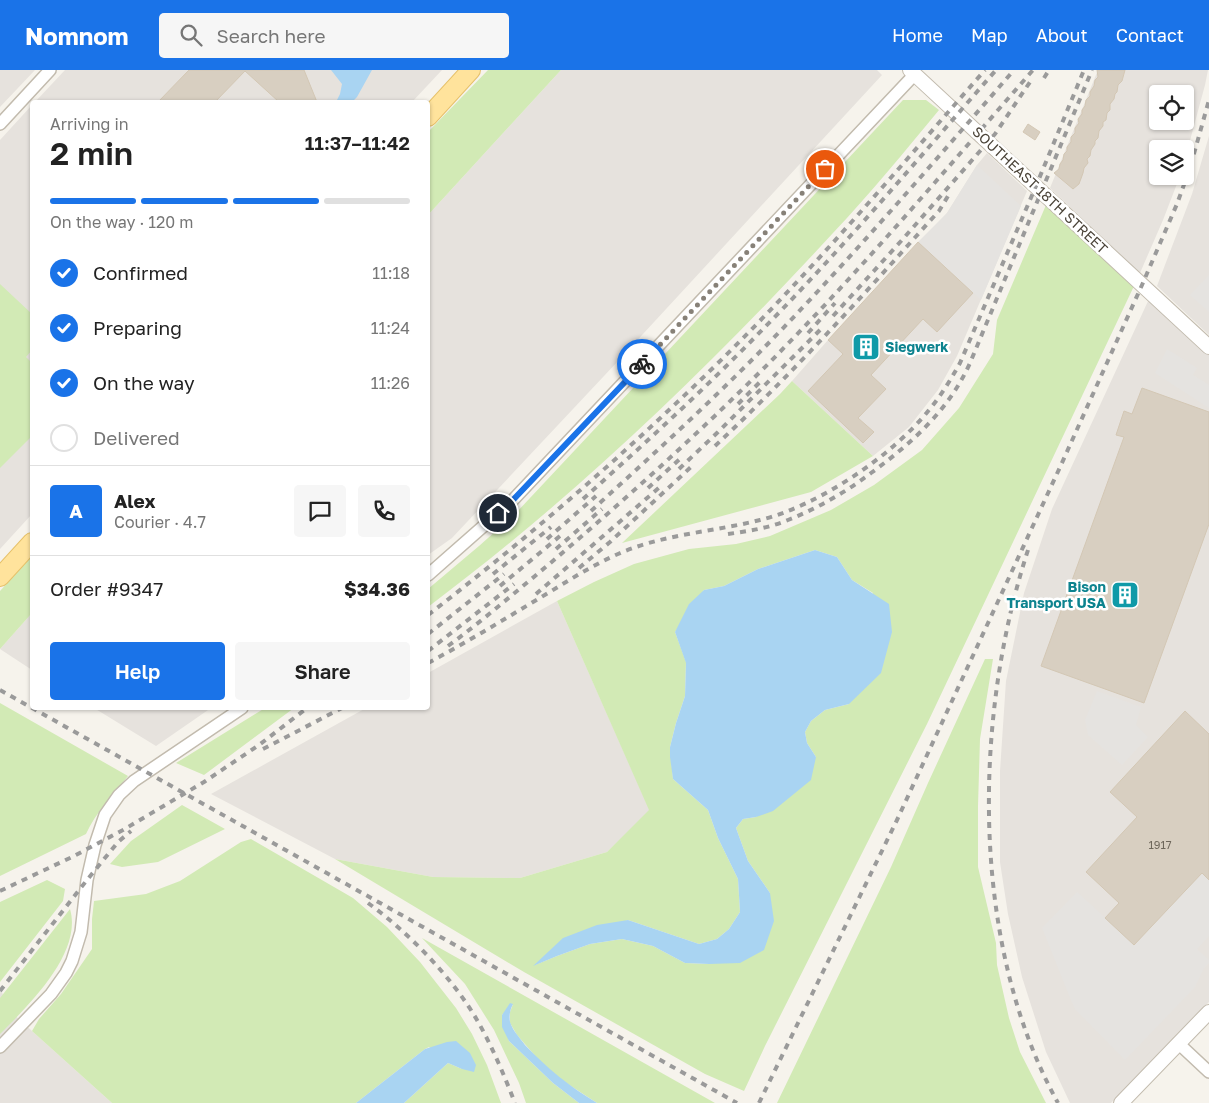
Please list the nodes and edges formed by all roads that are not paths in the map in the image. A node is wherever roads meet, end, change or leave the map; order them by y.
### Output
1 (50, 70) edge
2 (471, 70) edge
3 (912, 72) edge
4 (430, 114) edge
5 (0, 124) edge
6 (1209, 347) edge
7 (30, 544) edge
8 (430, 573) edge
9 (0, 577) edge
10 (239, 710) edge
11 (1209, 1012) edge
12 (1178, 1044) junction
13 (0, 1047) edge
14 (1209, 1072) edge
15 (1121, 1103) edge

1 - 5 street
2 - 4 main road
3 - 6 street, SOUTHEAST 18TH STREET
3 - 8 street
7 - 9 main road
10 - 13 street
11 - 12 street
12 - 14 street
12 - 15 street

